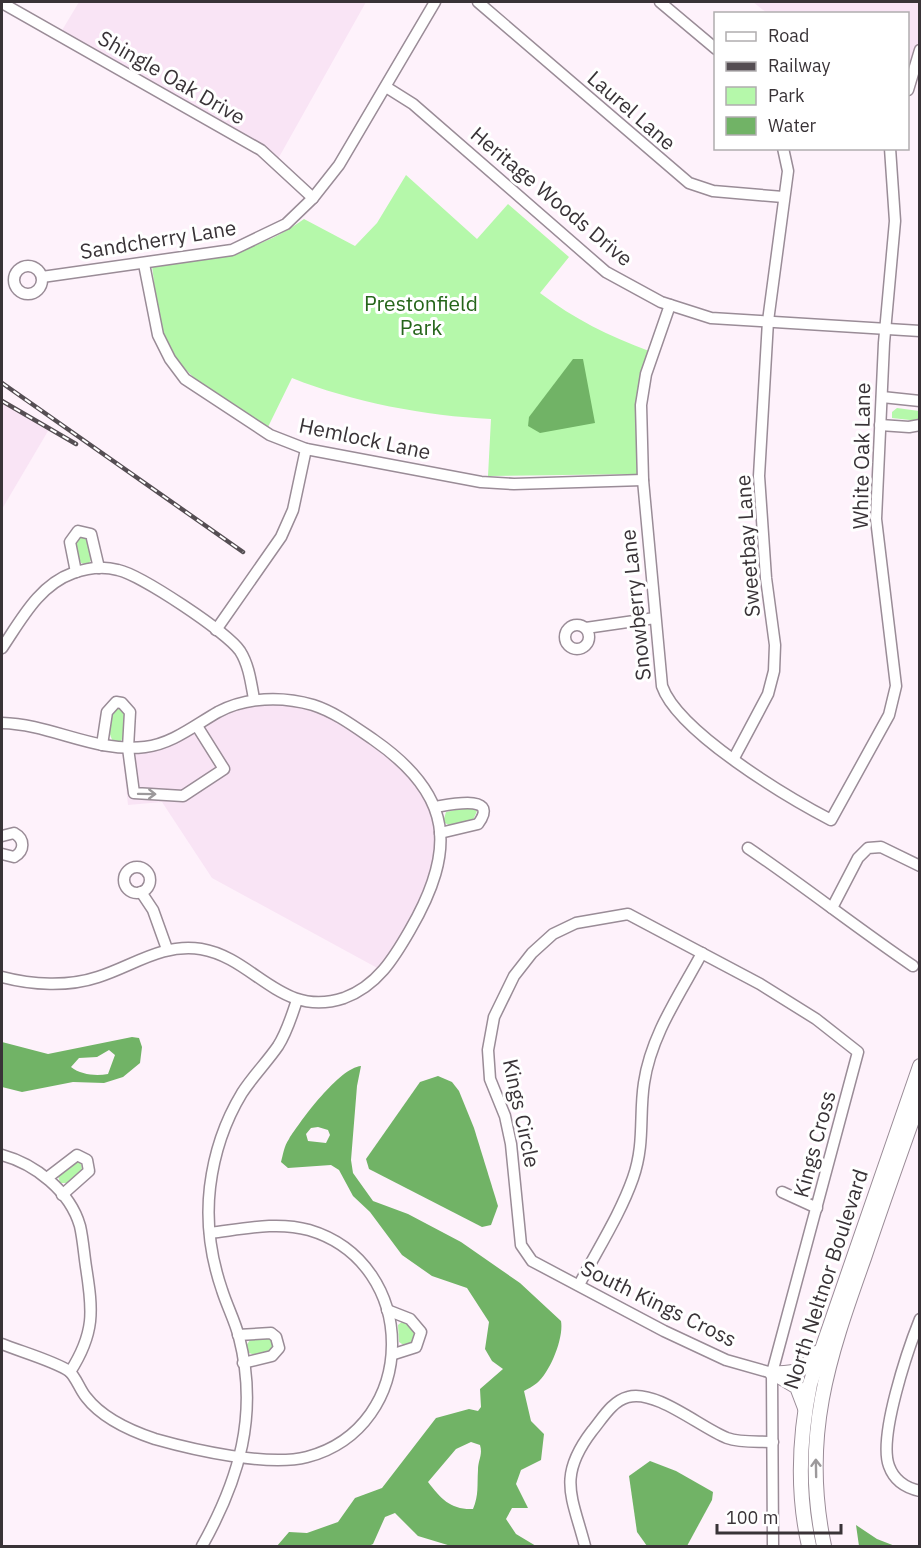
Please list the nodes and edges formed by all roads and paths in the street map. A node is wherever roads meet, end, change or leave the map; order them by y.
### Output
1 (435, 2) edge
2 (478, 2) edge
3 (660, 2) edge
4 (2, 3) edge
5 (714, 48) edge
6 (920, 50) edge
7 (386, 87) junction
8 (909, 87) edge
9 (783, 150) edge
10 (890, 150) edge
11 (783, 197) junction
12 (313, 198) junction
13 (144, 264) junction
14 (42, 277) dead end
15 (670, 305) junction
16 (768, 321) junction
17 (886, 328) junction
18 (920, 331) edge
19 (882, 398) junction
20 (920, 401) edge
21 (880, 425) junction
22 (920, 425) edge
23 (306, 449) junction
24 (643, 480) junction
25 (99, 568) junction
26 (76, 573) junction
27 (655, 618) junction
28 (586, 628) dead end
29 (216, 630) junction
30 (2, 648) edge
31 (254, 699) junction
32 (2, 723) edge
33 (197, 726) junction
34 (102, 745) junction
35 (128, 748) junction
36 (734, 758) junction
37 (435, 807) junction
38 (831, 820) joint
39 (440, 832) junction
40 (2, 836) edge
41 (748, 848) dead end
42 (2, 854) edge
43 (920, 867) edge
44 (141, 892) dead end
45 (832, 908) junction
46 (167, 949) junction
47 (702, 953) junction
48 (913, 966) dead end
49 (2, 977) edge
50 (763, 986) joint
51 (297, 1000) junction
52 (920, 1066) edge
53 (916, 1095) edge
54 (2, 1155) edge
55 (46, 1178) junction
56 (782, 1192) dead end
57 (62, 1195) junction
58 (817, 1208) junction
59 (210, 1233) junction
60 (532, 1261) joint
61 (579, 1286) junction
62 (387, 1310) junction
63 (920, 1319) edge
64 (238, 1335) junction
65 (825, 1339) junction
66 (2, 1344) edge
67 (394, 1354) junction
68 (243, 1362) junction
69 (70, 1372) junction
70 (772, 1372) junction
71 (805, 1410) junction
72 (773, 1442) junction
73 (241, 1456) junction
74 (920, 1491) edge
75 (202, 1546) edge
76 (585, 1546) edge
77 (773, 1546) edge
78 (809, 1546) edge
79 (825, 1546) edge

1 - 7 street, Sandcherry Lane
2 - 11 street, Laurel Lane
3 - 5 street
4 - 12 street, Shingle Oak Drive
6 - 8 street
7 - 12 street, Sandcherry Lane
7 - 15 street, Heritage Woods Drive
9 - 11 street, Sweetbay Lane
10 - 17 street, White Oak Lane
11 - 16 street, Sweetbay Lane
12 - 13 street, Sandcherry Lane
13 - 14 street, Sandcherry Lane
13 - 23 street, Hemlock Lane
15 - 16 street, Heritage Woods Drive
15 - 24 street, Snowberry Lane
16 - 17 street, Heritage Woods Drive
16 - 36 street, Sweetbay Lane
17 - 18 street, Heritage Woods Drive
17 - 19 street, White Oak Lane
19 - 20 street
19 - 21 street, White Oak Lane
21 - 22 street
21 - 38 street, White Oak Lane
23 - 24 street, Hemlock Lane
23 - 29 street
24 - 27 street, Snowberry Lane
25 - 26 street
25 - 26 street
25 - 29 street
26 - 30 street
27 - 28 street
27 - 36 street, Snowberry Lane
29 - 31 street
31 - 33 street
31 - 37 street
32 - 34 street
33 - 35 street
35 -> 33 street
34 - 35 street
34 - 35 street
36 - 38 street, Snowberry Lane
37 - 39 street
37 - 39 street
39 - 51 street
40 - 42 street
41 - 45 street
43 - 45 street
44 - 46 street
45 - 48 street
46 - 49 street
46 - 51 street
47 - 50 street, Kings Circle
47 - 60 street, Kings Circle
47 - 61 street
50 - 58 street, Kings Cross
51 - 59 street
52 - 53 main road, North Neltnor Boulevard
53 - 65 main road, North Neltnor Boulevard
79 -> 53 main road, North Neltnor Boulevard
54 - 55 street
55 - 57 street
55 - 57 street
56 - 58 street
57 - 69 street
58 - 70 street, Kings Cross
59 - 62 street
59 - 64 street
60 - 61 street, South Kings Cross
61 - 70 street, South Kings Cross
62 - 67 street
62 - 67 street
63 - 74 street
64 - 68 street
64 - 68 street
65 - 70 main road
65 - 71 main road, North Neltnor Boulevard
66 - 69 street
67 - 73 street
68 - 73 street
69 - 73 street
70 - 71 main road
70 - 72 street
71 - 78 main road, North Neltnor Boulevard
72 - 76 street
72 - 77 street
73 - 75 street

